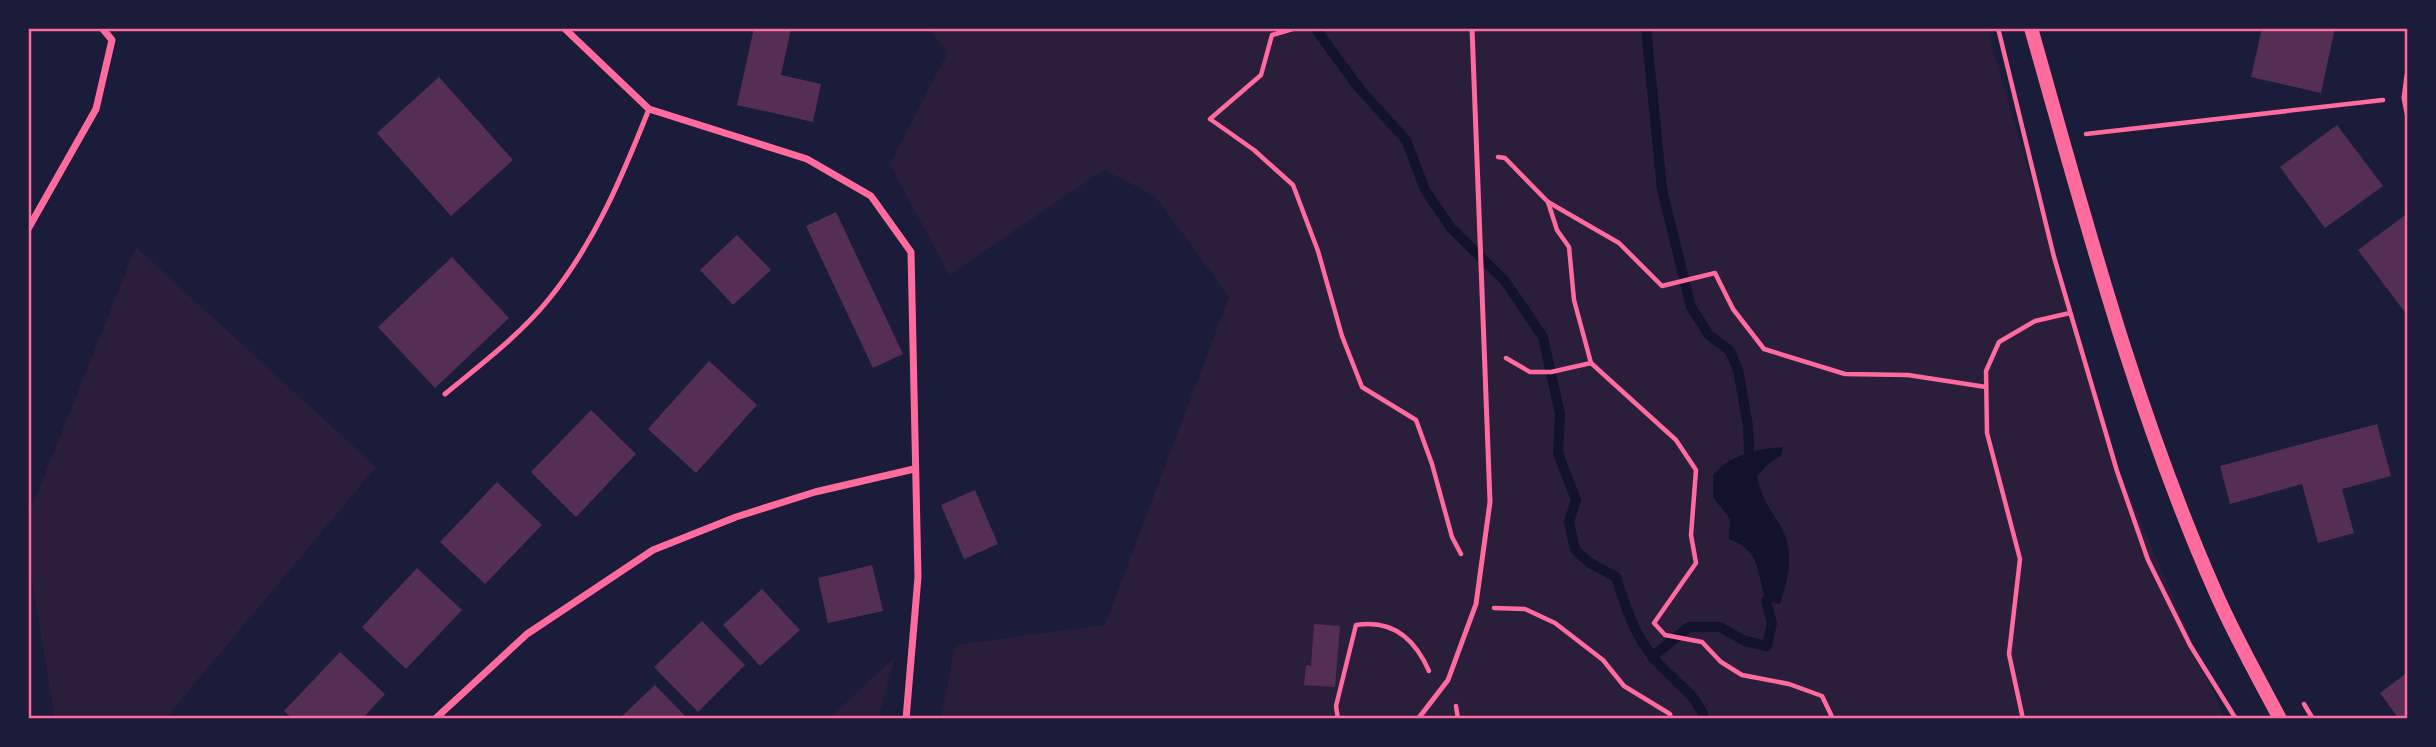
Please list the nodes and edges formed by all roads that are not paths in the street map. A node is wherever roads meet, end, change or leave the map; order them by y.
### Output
1 (102, 28) edge
2 (564, 28) edge
3 (1472, 28) edge
4 (2031, 28) edge
5 (2408, 75) edge
6 (649, 109) junction
7 (2408, 113) edge
8 (28, 229) edge
9 (445, 394) dead end
10 (914, 469) junction
11 (435, 719) edge
12 (906, 719) edge
13 (1418, 719) edge
14 (2280, 719) edge

1 - 8 street
2 - 6 street
3 - 13 lane
4 - 14 main road
5 - 7 street
6 - 9 lane
6 - 10 street
10 - 11 street
10 - 12 street

